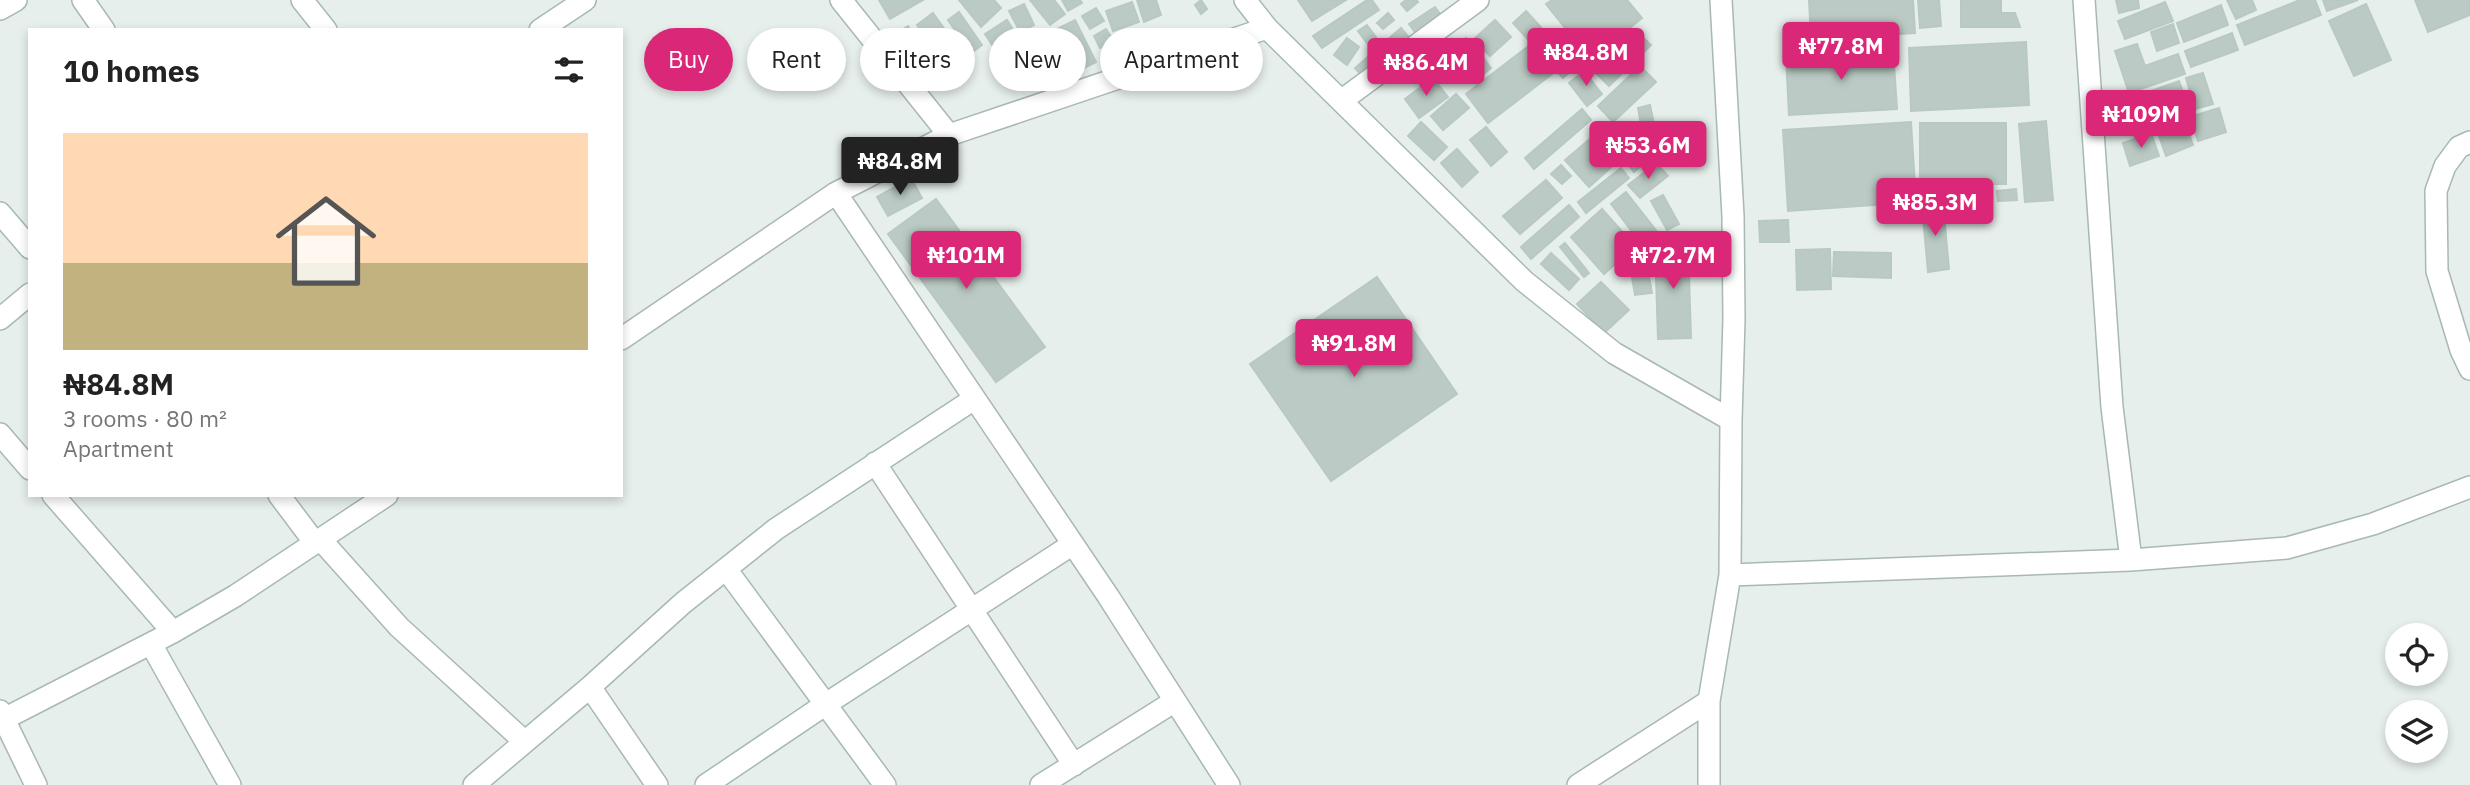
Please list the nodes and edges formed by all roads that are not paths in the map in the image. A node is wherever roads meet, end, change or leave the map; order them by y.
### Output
1 (16, 0) edge
2 (83, 0) edge
3 (302, 0) edge
4 (585, 0) edge
5 (841, 0) edge
6 (1245, 0) edge
7 (1478, 0) edge
8 (1721, 0) edge
9 (2084, 0) edge
10 (0, 9) edge
11 (103, 28) edge
12 (324, 28) edge
13 (543, 28) edge
14 (1267, 28) junction
15 (1341, 101) junction
16 (949, 135) junction
17 (2470, 142) edge
18 (836, 193) junction
19 (0, 213) edge
20 (28, 246) edge
21 (28, 296) edge
22 (0, 318) edge
23 (623, 338) edge
24 (2470, 369) edge
25 (974, 399) junction
26 (1731, 420) junction
27 (0, 434) edge
28 (875, 463) junction
29 (28, 467) edge
30 (2470, 487) edge
31 (55, 497) edge
32 (281, 497) edge
33 (384, 497) edge
34 (318, 542) junction
35 (1073, 544) junction
36 (2131, 560) junction
37 (726, 569) junction
38 (1730, 575) junction
39 (972, 610) junction
40 (173, 632) junction
41 (151, 644) junction
42 (590, 687) junction
43 (1175, 701) junction
44 (1709, 701) junction
45 (826, 704) junction
46 (2, 717) edge
47 (525, 743) junction
48 (1074, 765) junction
49 (36, 785) edge
50 (230, 785) edge
51 (474, 785) edge
52 (657, 785) edge
53 (706, 785) edge
54 (885, 785) edge
55 (1041, 785) edge
56 (1229, 785) edge
57 (1578, 785) edge
58 (1709, 785) edge

1 - 10 street
2 - 11 street
3 - 12 street
4 - 13 street
5 - 16 street
6 - 14 street
7 - 15 street
8 - 26 street
9 - 36 street
14 - 15 street
14 - 16 street
15 - 26 street
16 - 18 street
17 - 24 street
18 - 23 street
18 - 25 street
19 - 20 street
21 - 22 street
25 - 28 street
25 - 35 street
26 - 38 street
27 - 29 street
28 - 37 street
28 - 39 street
30 - 36 street
31 - 40 street
32 - 34 street
33 - 34 street
34 - 40 street
34 - 47 street
35 - 39 street
35 - 43 street
36 - 38 street
37 - 42 street
37 - 45 street
38 - 44 street
39 - 45 street
39 - 48 street
40 - 41 street
41 - 46 street
41 - 50 street
42 - 47 street
42 - 52 street
43 - 48 street
43 - 56 street
44 - 57 street
44 - 58 street
45 - 53 street
45 - 54 street
46 - 49 street
47 - 51 street
48 - 55 street

